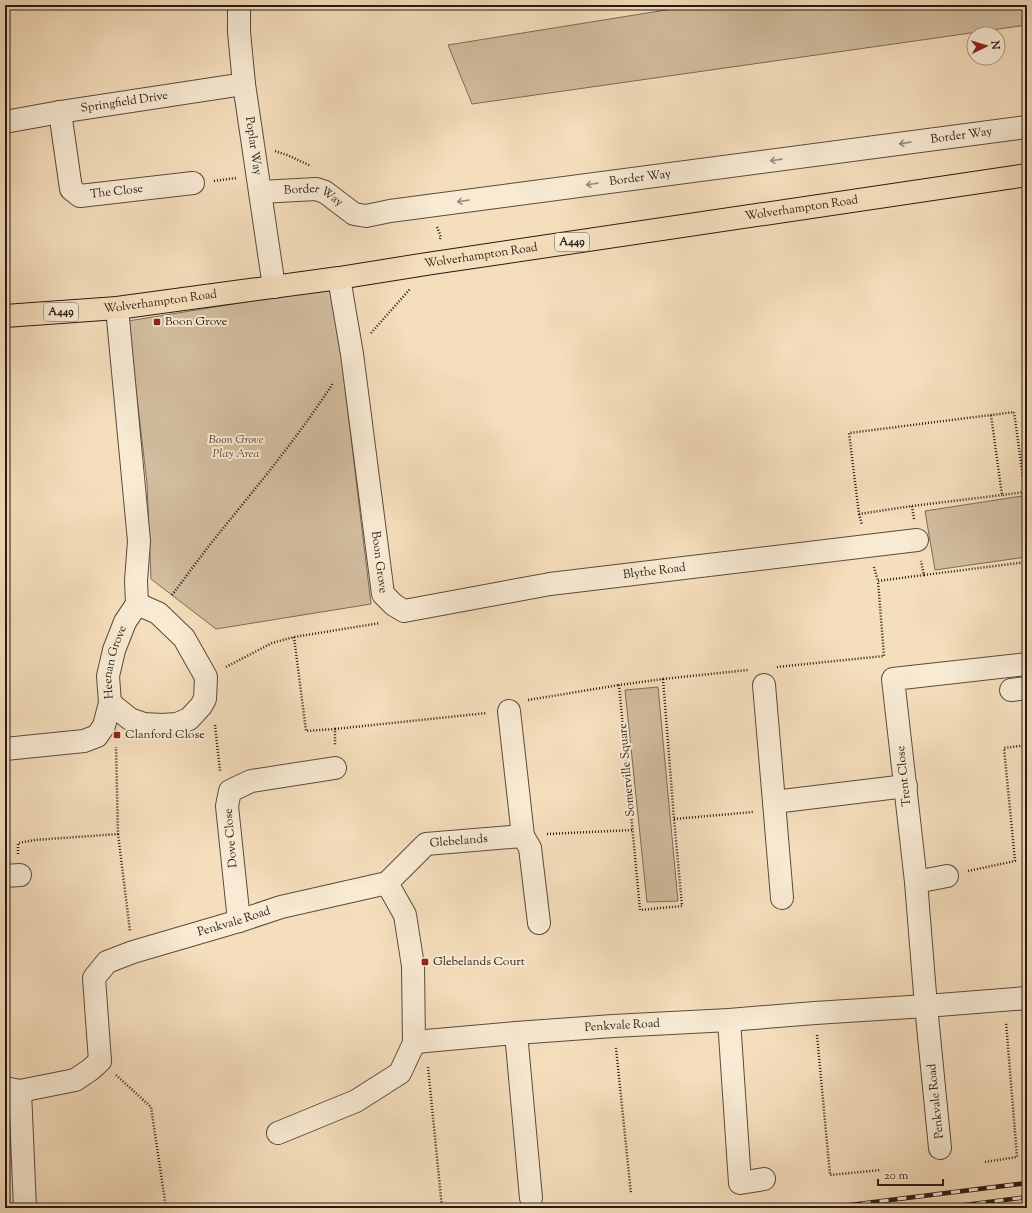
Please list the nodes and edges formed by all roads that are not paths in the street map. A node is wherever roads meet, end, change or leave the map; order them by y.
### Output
1 (239, 5) edge
2 (244, 84) junction
3 (60, 112) junction
4 (5, 122) edge
5 (1027, 127) edge
6 (1027, 175) edge
7 (193, 183) road end
8 (259, 184) junction
9 (339, 278) junction
10 (274, 287) junction
11 (117, 308) junction
12 (5, 316) edge
13 (917, 540) dead end
14 (137, 604) junction
15 (394, 605) joint
16 (1027, 664) edge
17 (764, 685) dead end
18 (110, 703) junction
19 (509, 711) road end
20 (5, 749) edge
21 (335, 768) road end
22 (906, 786) junction
23 (775, 806) junction
24 (523, 836) junction
25 (947, 876) road end
26 (916, 882) junction
27 (387, 883) junction
28 (782, 898) dead end
29 (239, 921) junction
30 (539, 923) dead end
31 (1027, 998) edge
32 (926, 1006) junction
33 (729, 1020) junction
34 (516, 1032) junction
35 (420, 1042) junction
36 (12, 1089) edge
37 (278, 1133) dead end
38 (940, 1148) dead end
39 (764, 1179) dead end
40 (532, 1198) dead end
41 (25, 1208) edge

1 - 2 street, Poplar Way
2 - 3 street, Springfield Drive
2 - 8 street, Poplar Way
3 - 4 street, Springfield Drive
3 - 7 street, The Close
5 -> 8 street, Border Way
6 - 9 highway, Wolverhampton Road / A449
8 - 10 street, Poplar Way
9 - 10 highway, Wolverhampton Road / A449
9 - 15 street, Boon Grove
10 - 11 highway, Wolverhampton Road / A449
11 - 12 highway, Wolverhampton Road / A449
11 - 14 street
13 - 15 street, Blythe Road
14 - 18 street, Heenan Grove
14 - 18 street, Heenan Grove
16 - 22 street, Trent Close
17 - 23 street
18 - 20 street
19 - 24 street
21 - 29 street, Dove Close
22 - 23 street
22 - 26 street, Trent Close
23 - 28 street
24 - 27 street, Glebelands
24 - 30 street
25 - 26 street
26 - 32 street, Trent Close
27 - 29 street, Penkvale Road
27 - 35 street
29 - 36 street, Penkvale Road
31 - 32 street, Penkvale Road
32 - 33 street, Penkvale Road
32 - 38 street, Penkvale Road
33 - 34 street, Penkvale Road
33 - 39 street
34 - 35 street, Penkvale Road
34 - 40 street
35 - 37 street
36 - 41 street

